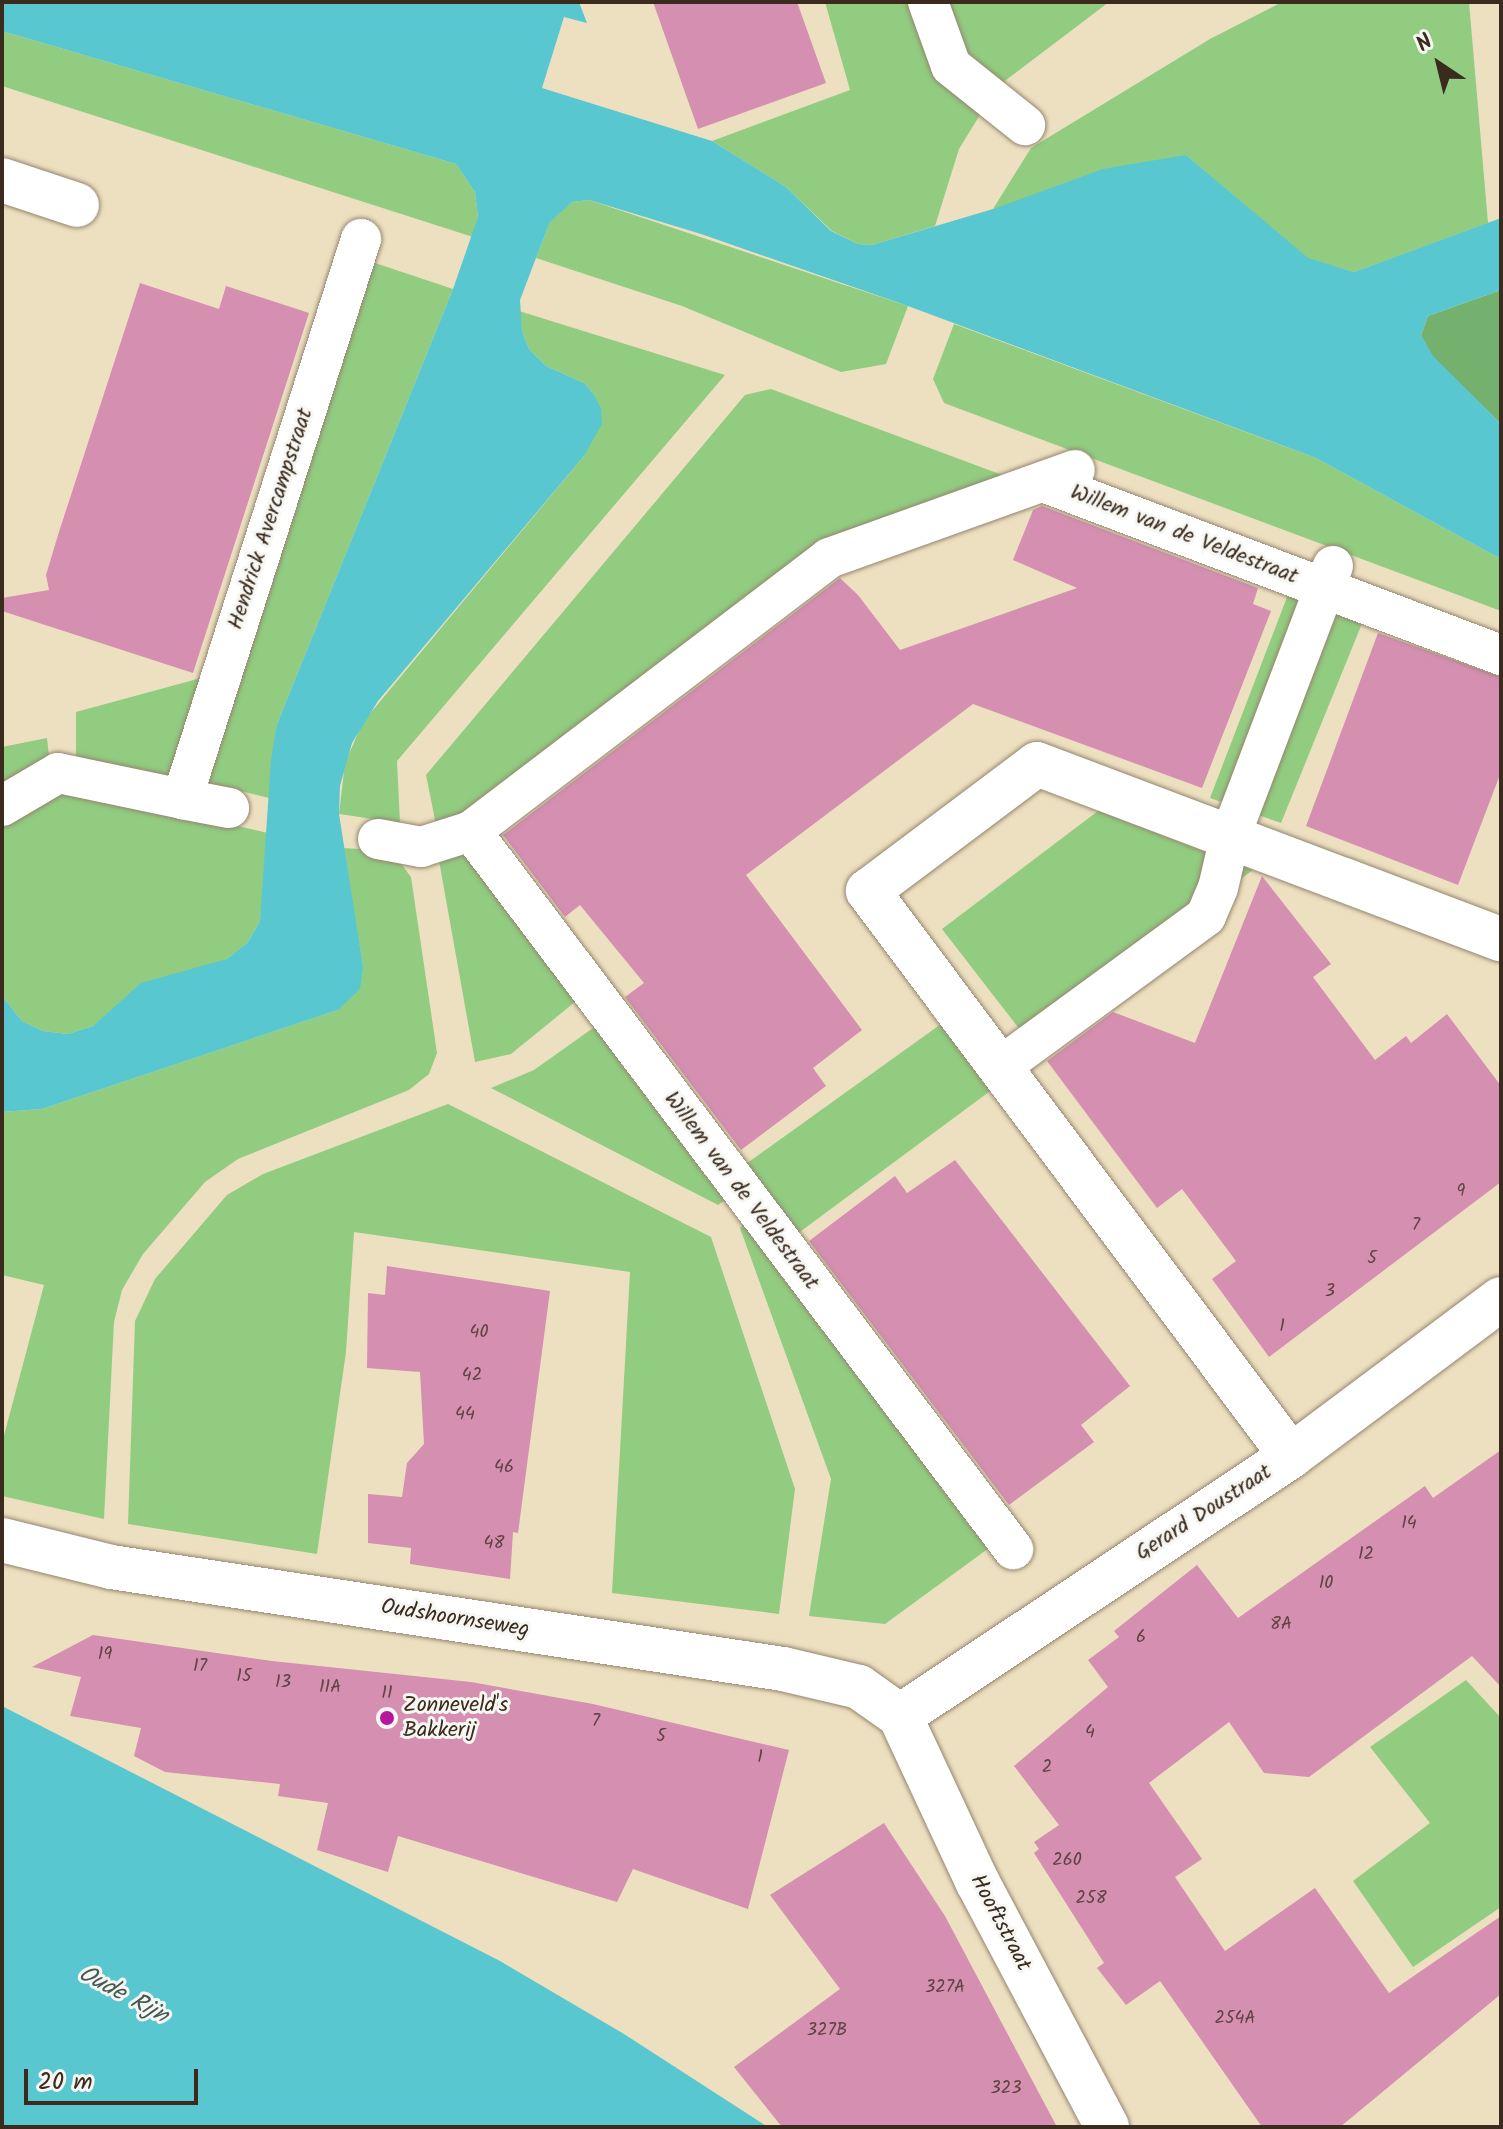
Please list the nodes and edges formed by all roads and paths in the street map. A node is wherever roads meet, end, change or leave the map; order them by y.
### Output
1 (928, 2) edge
2 (1025, 125) dead end
3 (2, 180) edge
4 (77, 205) dead end
5 (361, 239) dead end
6 (1329, 577) junction
7 (1501, 655) edge
8 (182, 799) junction
9 (2, 806) edge
10 (229, 808) dead end
11 (471, 831) junction
12 (1230, 837) junction
13 (378, 839) dead end
14 (1501, 939) edge
15 (1000, 1067) junction
16 (1501, 1299) edge
17 (1291, 1456) junction
18 (2, 1540) edge
19 (1013, 1549) dead end
20 (900, 1716) junction
21 (1107, 2127) edge

1 - 2 street
3 - 4 street
5 - 8 street, Hendrick Avercampstraat
6 - 7 street, Willem van de Veldestraat
6 - 11 street, Willem van de Veldestraat
6 - 12 street, Willem van de Veldestraat
8 - 9 street
8 - 10 street
11 - 13 street, Willem van de Veldestraat
11 - 19 street, Willem van de Veldestraat
12 - 14 street
12 - 15 street, Willem van de Veldestraat
12 - 15 street
15 - 17 street
16 - 17 street, Gerard Doustraat
17 - 20 street, Gerard Doustraat
18 - 20 street, Oudshoornseweg
20 - 21 street, Hooftstraat

